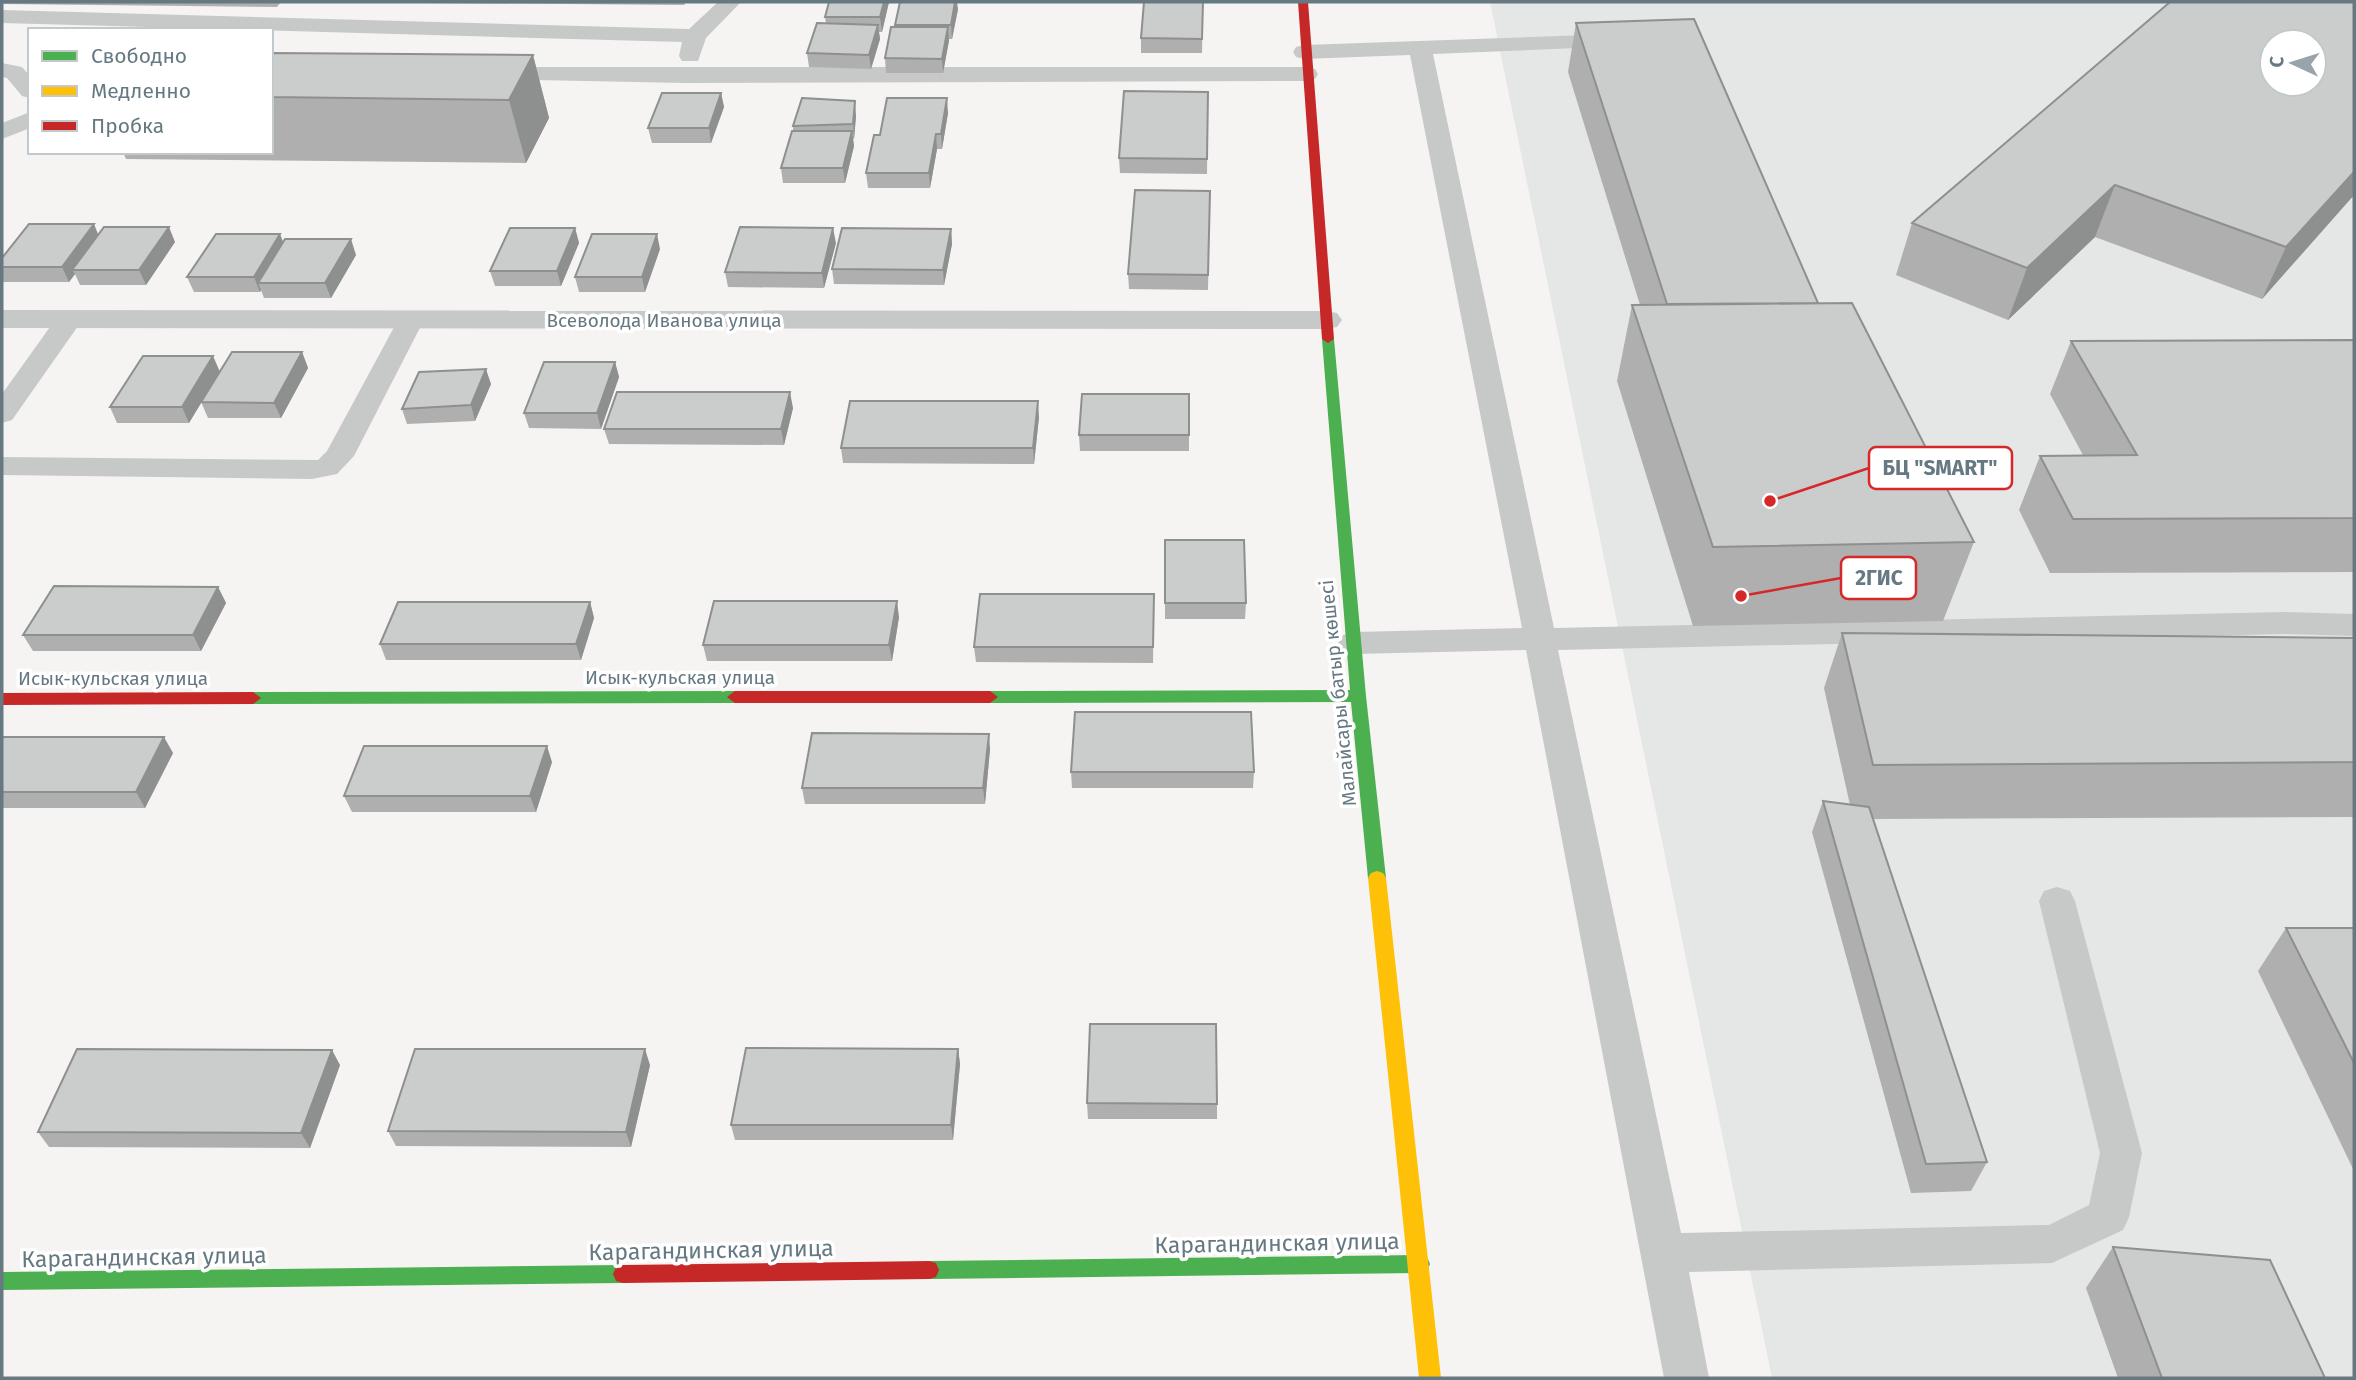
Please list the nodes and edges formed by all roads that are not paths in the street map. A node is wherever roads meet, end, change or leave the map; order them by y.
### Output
1 (730, 2) edge
2 (1303, 2) edge
3 (2, 18) edge
4 (695, 36) junction
5 (1629, 40) edge
6 (1420, 47) junction
7 (1306, 63) junction
8 (2, 70) edge
9 (467, 73) edge
10 (686, 76) junction
11 (28, 89) edge
12 (28, 120) edge
13 (2, 132) edge
14 (2, 319) edge
15 (70, 319) junction
16 (411, 320) junction
17 (1326, 320) junction
18 (2, 414) edge
19 (2, 466) edge
20 (2354, 625) edge
21 (1539, 639) junction
22 (1354, 643) junction
23 (1358, 696) junction
24 (2, 699) edge
25 (2057, 901) dead end
26 (1664, 1253) junction
27 (1420, 1264) junction
28 (2, 1281) edge
29 (1430, 1378) edge
30 (1687, 1378) edge

1 - 4 lane
2 - 7 street, Малайсары батыр көшесі
3 - 4 lane
4 - 10 lane
5 - 6 lane
6 - 7 lane
6 - 21 lane
7 - 10 lane
7 - 17 street, Малайсары батыр көшесі
8 - 11 lane
9 - 10 lane
12 - 13 lane
14 - 15 street, Всеволода Иванова улица
15 - 16 street, Всеволода Иванова улица
15 - 18 lane
16 - 17 street, Всеволода Иванова улица
16 - 19 lane
17 - 22 street, Малайсары батыр көшесі
20 - 21 lane
21 - 22 lane
21 - 26 lane
22 - 23 street, Малайсары батыр көшесі
23 - 24 street, Исык-кульская улица
23 - 27 street, Малайсары батыр көшесі
25 - 26 lane
26 - 30 lane
27 - 28 street, Карагандинская улица
27 - 29 street, Малайсары батыр көшесі

